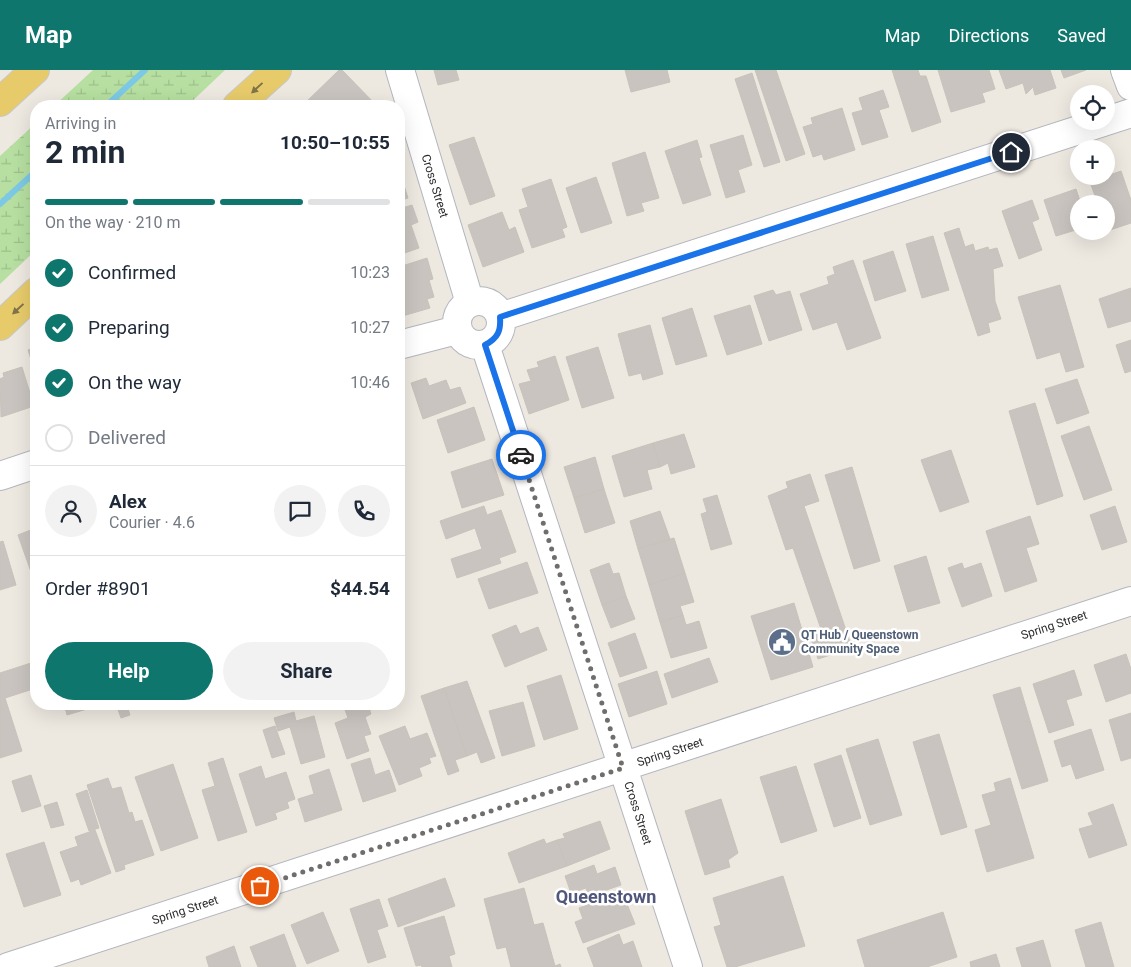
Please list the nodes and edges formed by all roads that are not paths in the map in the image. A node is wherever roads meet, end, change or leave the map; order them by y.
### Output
1 (277, 70) edge
2 (400, 70) edge
3 (1125, 70) edge
4 (33, 71) edge
5 (1131, 86) edge
6 (244, 100) edge
7 (0, 102) edge
8 (1131, 113) edge
9 (30, 298) edge
10 (470, 303) junction
11 (500, 317) junction
12 (0, 326) edge
13 (457, 330) junction
14 (405, 343) edge
15 (485, 345) junction
16 (30, 466) edge
17 (0, 476) edge
18 (1131, 600) edge
19 (623, 768) junction
20 (8, 967) edge
21 (688, 967) edge

1 -> 6 main road
2 - 10 street, Cross Street
3 - 5 street
4 - 7 main road
8 - 11 street
9 -> 12 main road
10 - 11 street
10 - 13 street
11 - 15 street
13 - 14 street
13 - 15 street
15 - 19 street, Cross Street
16 - 17 street
18 - 19 street, Spring Street
19 - 20 street, Spring Street
19 - 21 street, Cross Street

